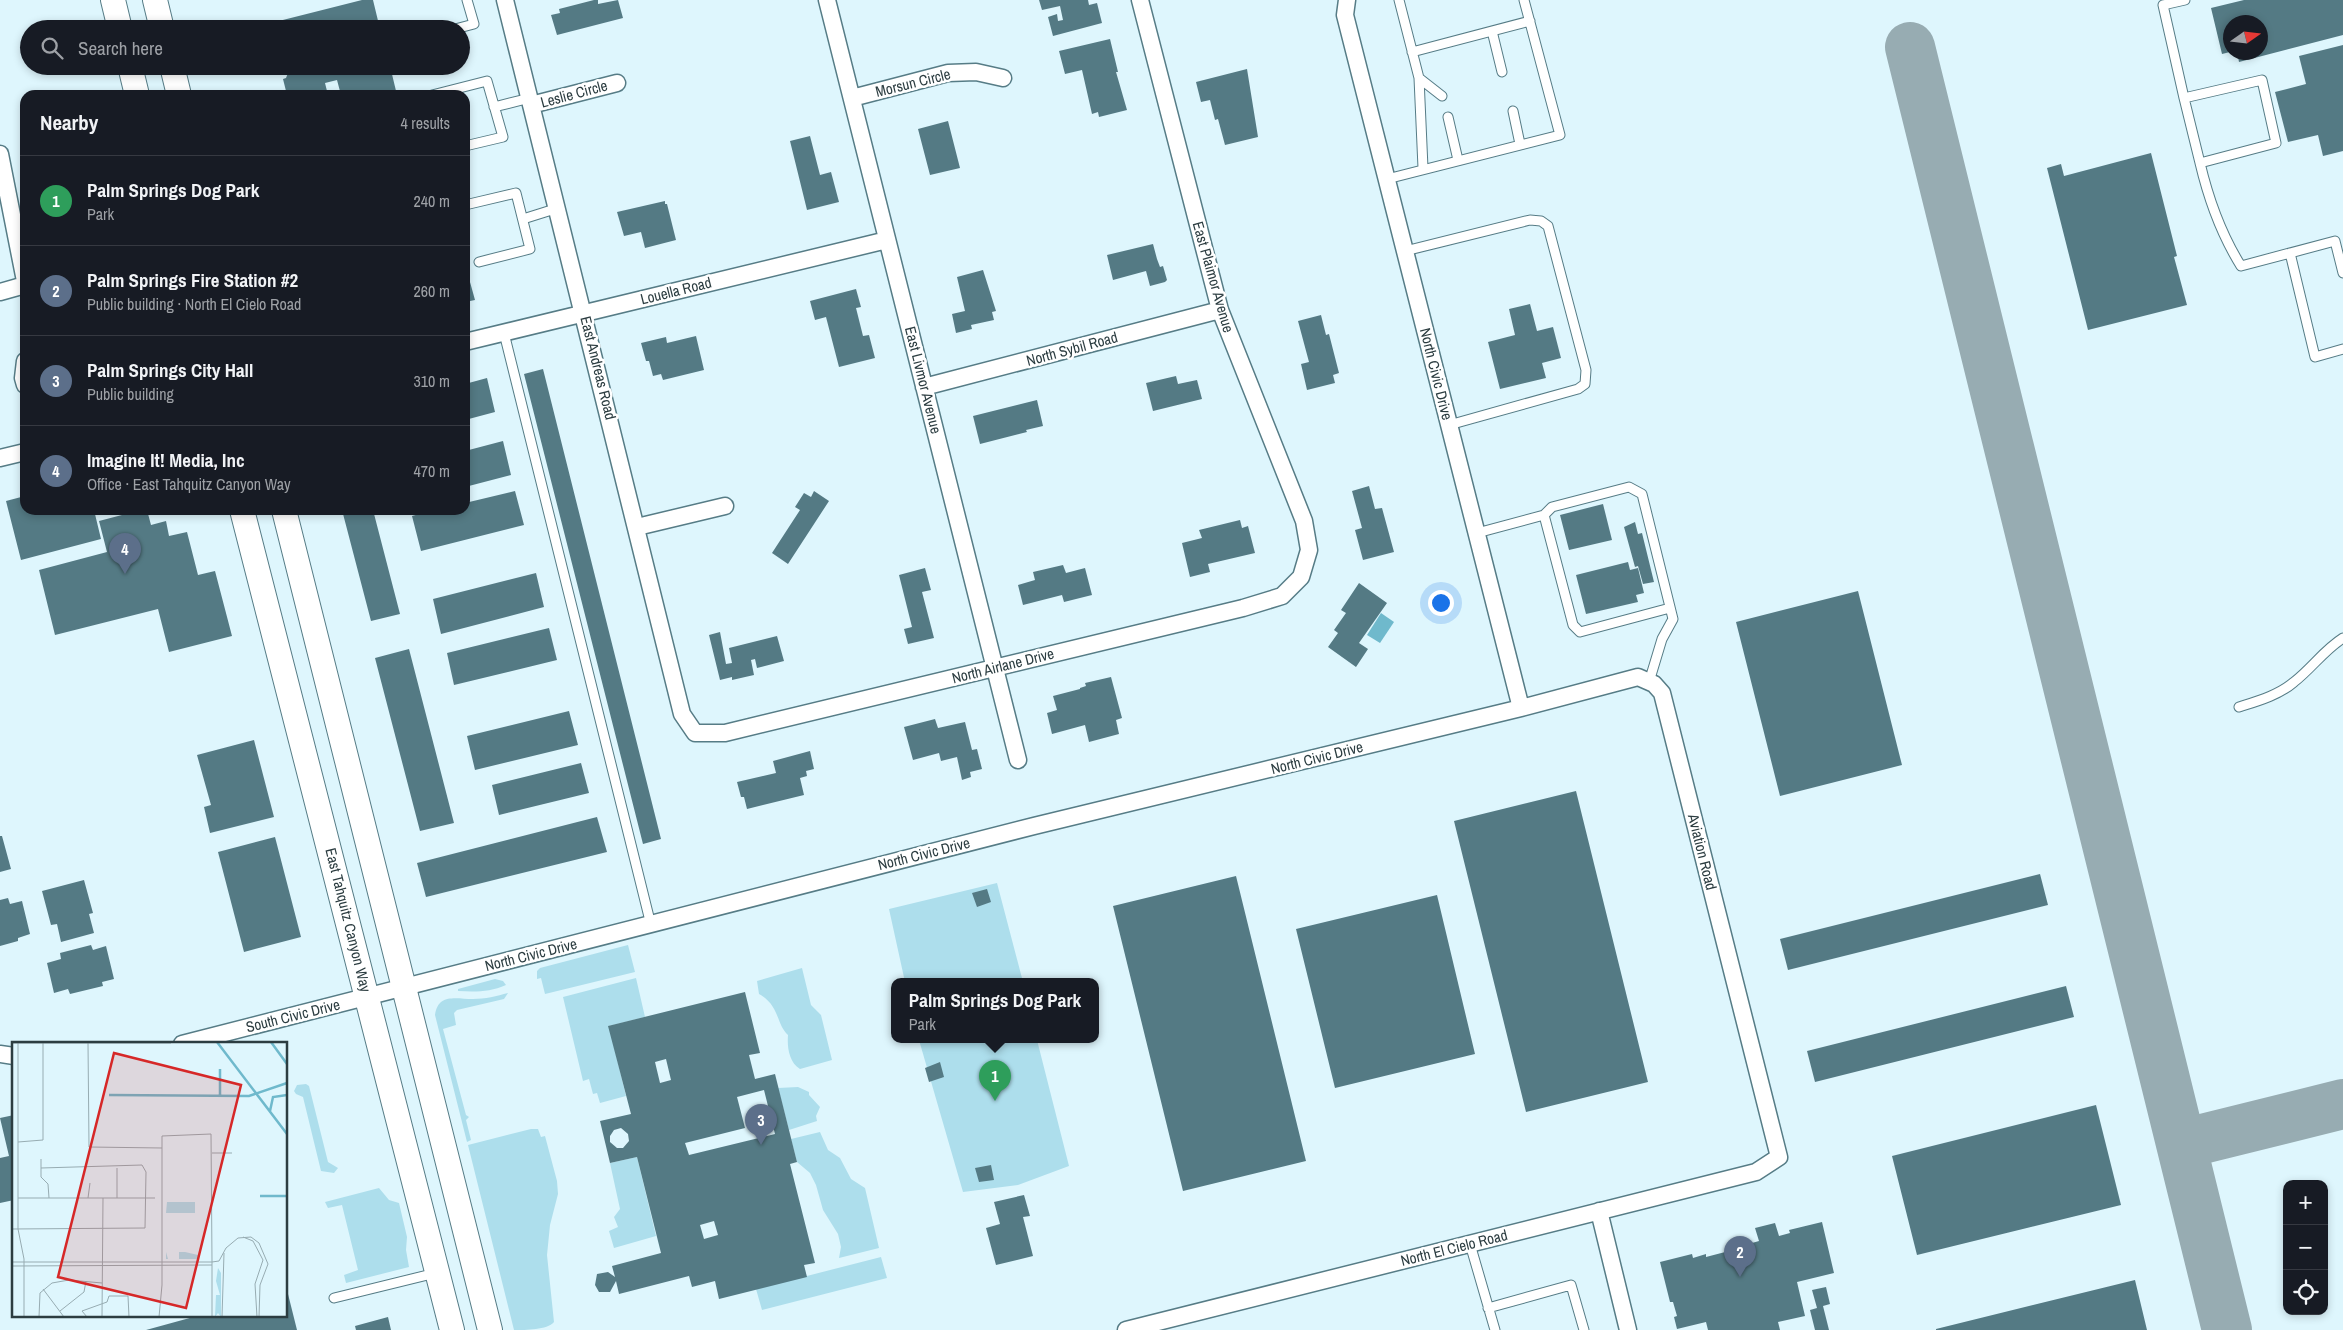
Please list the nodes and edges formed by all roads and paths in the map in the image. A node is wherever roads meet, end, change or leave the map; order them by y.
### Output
1 (113, 0) edge
2 (155, 0) edge
3 (467, 0) edge
4 (505, 0) edge
5 (828, 0) edge
6 (1140, 0) edge
7 (1346, 0) edge
8 (1399, 0) edge
9 (1524, 0) edge
10 (2186, 0) edge
11 (118, 20) edge
12 (160, 20) edge
13 (1530, 21) junction
14 (470, 25) edge
15 (1492, 31) junction
16 (1412, 52) junction
17 (1502, 72) dead end
18 (132, 75) edge
19 (174, 75) edge
20 (1003, 78) dead end
21 (1419, 78) junction
22 (617, 83) dead end
23 (136, 90) edge
24 (178, 90) edge
25 (450, 90) edge
26 (1442, 96) dead end
27 (852, 98) junction
28 (2184, 98) junction
29 (531, 101) junction
30 (494, 107) junction
31 (1512, 112) dead end
32 (1448, 117) dead end
33 (1520, 144) junction
34 (470, 145) edge
35 (0, 154) edge
36 (1458, 160) junction
37 (2200, 164) junction
38 (1423, 168) junction
39 (1387, 178) junction
40 (470, 204) edge
41 (558, 208) junction
42 (523, 219) junction
43 (887, 240) junction
44 (1405, 252) junction
45 (2290, 253) junction
46 (20, 256) edge
47 (479, 262) dead end
48 (2343, 273) edge
49 (20, 286) edge
50 (0, 292) edge
51 (1220, 310) junction
52 (584, 314) junction
53 (504, 333) junction
54 (470, 341) edge
55 (2343, 349) edge
56 (924, 387) junction
57 (1449, 425) junction
58 (20, 453) edge
59 (0, 458) edge
60 (725, 506) dead end
61 (243, 515) edge
62 (285, 515) edge
63 (1544, 516) junction
64 (637, 527) junction
65 (1477, 533) junction
66 (1301, 577) joint
67 (1670, 608) junction
68 (2343, 638) edge
69 (994, 668) junction
70 (1649, 682) junction
71 (2238, 707) dead end
72 (1521, 708) junction
73 (695, 733) joint
74 (1018, 760) dead end
75 (652, 924) junction
76 (405, 988) junction
77 (368, 998) junction
78 (190, 1042) edge
79 (1779, 1157) joint
80 (1599, 1211) junction
81 (1470, 1244) junction
82 (437, 1272) junction
83 (334, 1298) dead end
84 (1488, 1308) junction
85 (452, 1330) edge
86 (490, 1330) edge
87 (1126, 1330) edge
88 (1495, 1330) edge
89 (1584, 1330) edge
90 (1628, 1330) edge

1 - 11 main road
2 - 12 main road
3 - 14 lane
4 - 29 street, East Andreas Road
5 - 27 street, East Livmor Avenue
6 - 51 street, East Plaimor Avenue
7 - 39 street, North Civic Drive
8 - 16 lane
9 - 13 lane
10 - 28 lane
13 - 15 lane
13 - 33 lane
15 - 16 lane
15 - 17 lane
16 - 21 lane
18 - 23 main road
19 - 24 main road
20 - 27 street, Morsun Circle
21 - 26 lane
21 - 38 lane
22 - 29 street, Leslie Circle
25 - 30 lane
27 - 43 street, East Livmor Avenue
28 - 37 lane
28 - 37 lane
29 - 30 lane
29 - 41 street, East Andreas Road
30 - 34 lane
31 - 33 lane
32 - 36 lane
33 - 36 lane
35 - 46 street
36 - 38 lane
37 - 45 lane
38 - 39 lane
39 - 44 street, North Civic Drive
40 - 42 lane
41 - 42 lane
41 - 52 street, East Andreas Road
42 - 47 lane
43 - 52 street, Louella Road
43 - 56 street, East Livmor Avenue
44 - 57 street, North Civic Drive
44 - 57 lane
45 - 48 lane
45 - 55 lane
49 - 50 street
51 - 56 street, North Sybil Road
51 - 66 street, East Plaimor Avenue
52 - 53 street, Louella Road
52 - 64 street, East Andreas Road
53 - 54 street, Louella Road
53 - 75 lane
56 - 69 street, East Livmor Avenue
57 - 65 street, North Civic Drive
58 - 59 street
60 - 64 street
61 - 77 main road, East Tahquitz Canyon Way
62 - 76 main road
63 - 65 lane
63 - 67 lane
63 - 67 lane
64 - 73 street, East Andreas Road
65 - 72 street, North Civic Drive
66 - 69 street, North Airlane Drive
67 - 70 lane
68 - 71 lane
69 - 73 street, North Airlane Drive
69 - 74 street, East Livmor Avenue
70 - 72 street
70 - 79 street, Aviation Road
72 - 75 street, North Civic Drive
75 - 76 street, North Civic Drive
76 - 77 street, South Civic Drive
76 - 86 main road
77 - 78 street, South Civic Drive
77 - 82 main road, East Tahquitz Canyon Way
79 - 80 street, North El Cielo Road
80 - 81 street, North El Cielo Road
80 - 90 street
81 - 84 lane
81 - 87 street, North El Cielo Road
82 - 83 lane
82 - 85 main road, East Tahquitz Canyon Way
84 - 88 lane
84 - 89 lane

